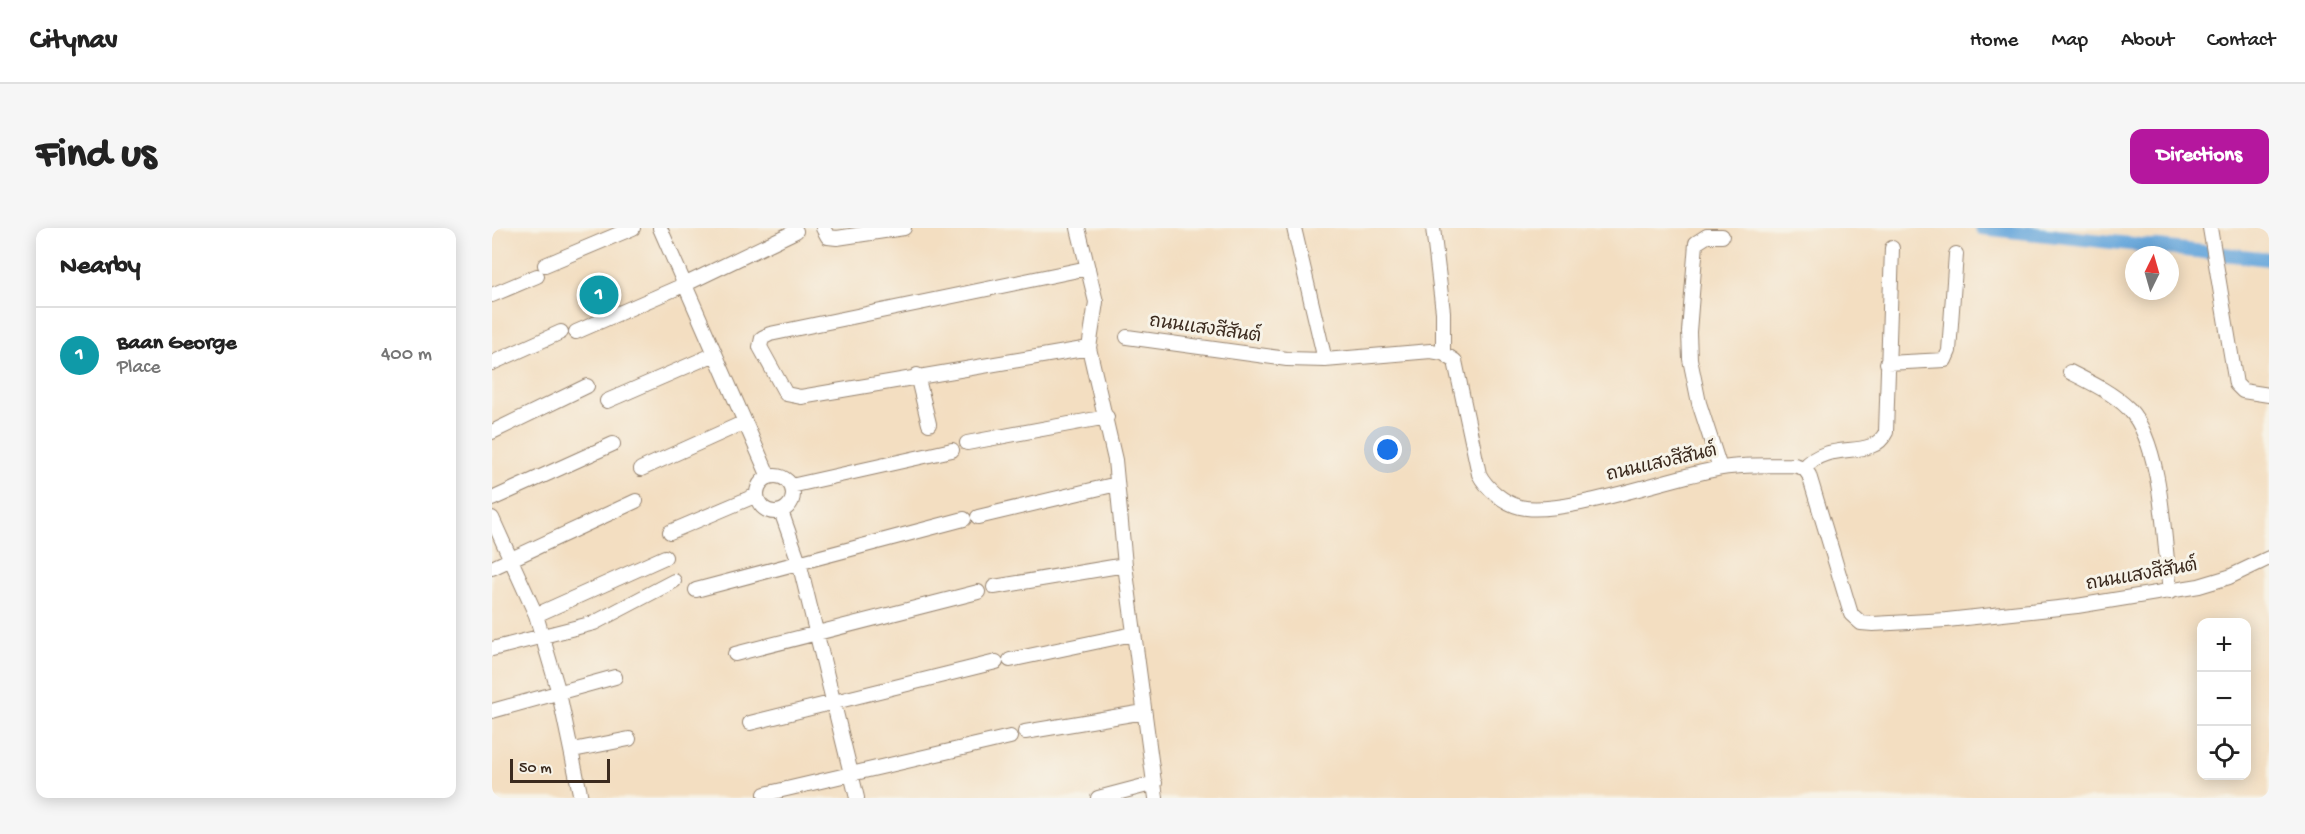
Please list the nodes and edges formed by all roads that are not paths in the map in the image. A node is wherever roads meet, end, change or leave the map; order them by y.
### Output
1 (633, 228) edge
2 (660, 228) edge
3 (823, 228) edge
4 (904, 228) edge
5 (1078, 228) edge
6 (1294, 228) edge
7 (1433, 228) edge
8 (2210, 228) edge
9 (796, 231) dead end
10 (1722, 236) dead end
11 (1892, 248) dead end
12 (1956, 254) dead end
13 (1089, 268) junction
14 (686, 284) junction
15 (492, 295) edge
16 (561, 332) dead end
17 (576, 332) dead end
18 (1127, 337) dead end
19 (1089, 348) junction
20 (1443, 353) junction
21 (715, 354) junction
22 (1325, 360) junction
23 (492, 363) edge
24 (1887, 363) junction
25 (2070, 372) dead end
26 (917, 375) junction
27 (587, 386) dead end
28 (2269, 395) edge
29 (607, 401) dead end
30 (1107, 417) junction
31 (745, 422) junction
32 (929, 424) dead end
33 (492, 432) edge
34 (967, 443) dead end
35 (613, 444) dead end
36 (952, 450) dead end
37 (1720, 468) junction
38 (1804, 468) junction
39 (641, 469) dead end
40 (769, 477) junction
41 (1117, 483) junction
42 (791, 486) junction
43 (757, 495) junction
44 (492, 499) edge
45 (636, 501) dead end
46 (781, 512) junction
47 (978, 517) dead end
48 (492, 518) edge
49 (964, 519) dead end
50 (670, 532) dead end
51 (664, 557) dead end
52 (2269, 558) edge
53 (511, 561) junction
54 (799, 562) junction
55 (1125, 565) junction
56 (492, 568) edge
57 (674, 581) dead end
58 (994, 587) dead end
59 (696, 590) dead end
60 (978, 592) dead end
61 (2170, 592) junction
62 (536, 615) junction
63 (1133, 634) junction
64 (816, 635) junction
65 (542, 638) junction
66 (492, 649) edge
67 (735, 654) dead end
68 (615, 677) dead end
69 (559, 693) junction
70 (833, 704) junction
71 (492, 711) edge
72 (1144, 712) junction
73 (750, 723) dead end
74 (1024, 732) dead end
75 (1010, 737) dead end
76 (629, 738) dead end
77 (573, 750) junction
78 (851, 773) junction
79 (1155, 783) junction
80 (765, 794) dead end
81 (581, 798) edge
82 (857, 798) edge
83 (1098, 798) edge
84 (1156, 798) edge

1 - 15 street
2 - 14 street
3 - 4 street
5 - 13 street
6 - 22 street
7 - 20 street
8 - 28 street
9 - 14 street
10 - 37 street
11 - 24 street
12 - 24 street
13 - 19 street
13 - 26 street
14 - 17 street
14 - 21 street
16 - 23 street
18 - 22 street, ถนนแสงสีสันต์
19 - 26 street
19 - 30 street
20 - 22 street, ถนนแสงสีสันต์
20 - 37 street, ถนนแสงสีสันต์
21 - 29 street
21 - 31 street
24 - 38 street
25 - 61 street
26 - 32 street
27 - 33 street
30 - 34 street
30 - 41 street
31 - 39 street
31 - 40 street
35 - 44 street
36 - 42 street
37 - 38 street, ถนนแสงสีสันต์
38 - 61 street, ถนนแสงสีสันต์
40 - 42 street
40 - 43 street
41 - 47 street
41 - 55 street
42 - 46 street
43 - 46 street
43 - 50 street
45 - 53 street
46 - 54 street
48 - 53 street
49 - 54 street
51 - 62 street
52 - 61 street, ถนนแสงสีสันต์
53 - 56 street
53 - 62 street
54 - 59 street
54 - 64 street
55 - 58 street
55 - 63 street
57 - 65 street
60 - 64 street
62 - 65 street
63 - 70 street
63 - 72 street
64 - 67 street
64 - 70 street
65 - 66 street
65 - 69 street
68 - 69 street
69 - 71 street
69 - 77 street
70 - 73 street
70 - 78 street
72 - 74 street
72 - 79 street
75 - 78 street
76 - 77 street
77 - 81 street
78 - 80 street
78 - 82 street
79 - 83 street
79 - 84 street

